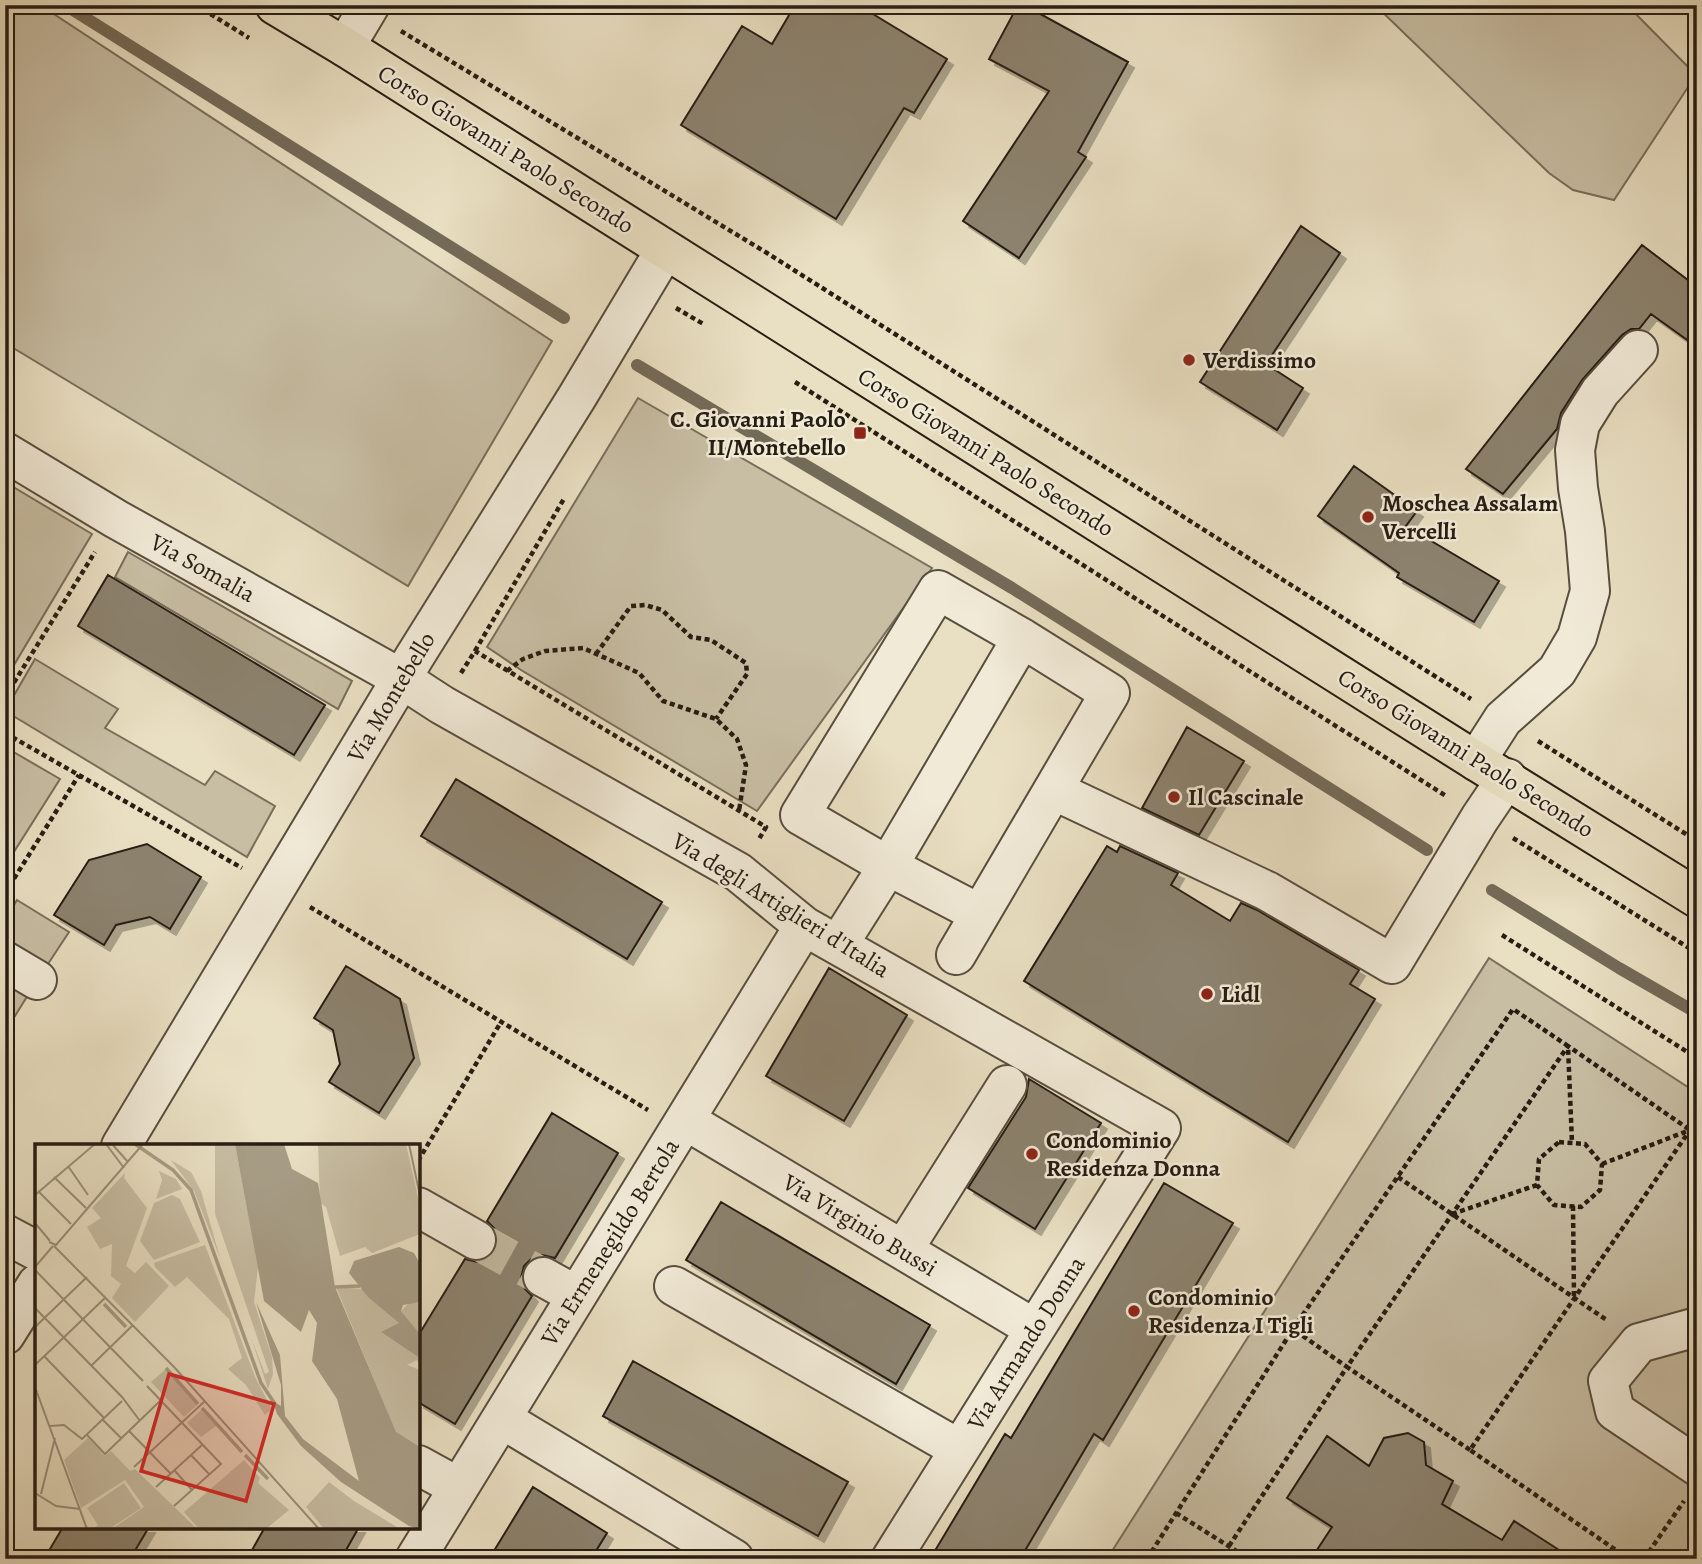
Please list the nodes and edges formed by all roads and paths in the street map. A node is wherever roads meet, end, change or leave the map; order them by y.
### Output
1 (196, 5) edge
2 (275, 5) edge
3 (368, 8) edge
4 (254, 41) dead end
5 (345, 47) junction
6 (665, 250) junction
7 (642, 286) junction
8 (707, 327) dead end
9 (1638, 351) dead end
10 (789, 379) dead end
11 (5, 452) edge
12 (116, 519) junction
13 (1022, 638) junction
14 (596, 654) junction
15 (507, 671) junction
16 (402, 679) junction
17 (5, 697) edge
18 (442, 705) junction
19 (716, 719) junction
20 (1503, 719) junction
21 (5, 733) edge
22 (1492, 769) junction
23 (79, 775) junction
24 (1053, 790) junction
25 (739, 811) junction
26 (1480, 818) junction
27 (1697, 841) edge
28 (888, 866) junction
29 (738, 872) junction
30 (277, 887) junction
31 (5, 893) edge
32 (1697, 898) edge
33 (979, 914) junction
34 (804, 926) junction
35 (1502, 934) dead end
36 (838, 945) junction
37 (1697, 953) edge
38 (956, 955) dead end
39 (501, 1022) junction
40 (1567, 1046) junction
41 (1697, 1058) edge
42 (1006, 1085) dead end
43 (682, 1125) junction
44 (1161, 1128) joint
45 (1690, 1130) junction
46 (1697, 1135) edge
47 (1572, 1143) junction
48 (122, 1144) edge
49 (420, 1158) edge
50 (1602, 1164) junction
51 (1398, 1177) junction
52 (1538, 1185) junction
53 (1573, 1206) junction
54 (420, 1208) edge
55 (1452, 1214) junction
56 (5, 1234) edge
57 (476, 1240) tunnel mouth
58 (35, 1250) edge
59 (903, 1250) junction
60 (674, 1286) dead end
61 (35, 1287) edge
62 (1574, 1298) junction
63 (1697, 1327) edge
64 (1035, 1329) junction
65 (1293, 1329) junction
66 (5, 1335) edge
67 (1639, 1343) junction
68 (1347, 1367) junction
69 (502, 1419) junction
70 (959, 1449) junction
71 (1469, 1450) junction
72 (420, 1466) edge
73 (1693, 1480) edge
74 (458, 1487) junction
75 (1176, 1513) junction
76 (1229, 1546) junction
77 (415, 1559) edge
78 (734, 1559) edge
79 (891, 1559) edge
80 (1147, 1559) edge
81 (1249, 1559) edge
82 (1629, 1559) edge
83 (1644, 1559) edge

1 - 4 path
2 - 5 main road, Corso Giovanni Paolo Secondo
3 - 5 street
3 - 20 path
5 - 6 main road, Corso Giovanni Paolo Secondo
6 - 7 street, Via Montebello
6 - 22 main road, Corso Giovanni Paolo Secondo
7 - 8 path
7 - 16 street, Via Montebello
9 - 20 street
10 - 26 path
11 - 12 street, Via Somalia
12 - 16 street, Via Somalia
12 - 17 path
13 - 24 street
13 - 28 street
13 - 28 street
14 - 15 path
14 - 19 path
14 - 19 path
15 - 18 path
15 - 25 path
16 - 18 street, Via degli Artiglieri d'Italia
16 - 30 street, Via Montebello
18 - 29 street, Via degli Artiglieri d'Italia
19 - 25 path
20 - 22 street
20 - 27 path
21 - 23 path
22 - 26 street
22 - 32 main road, Corso Giovanni Paolo Secondo
23 - 30 path
23 - 31 path
24 - 26 street
24 - 33 street
25 - 29 path
26 - 37 path
28 - 33 street
28 - 36 street
29 - 34 street, Via degli Artiglieri d'Italia
30 - 39 path
30 - 48 street, Via Montebello
33 - 38 street
34 - 36 street, Via degli Artiglieri d'Italia
34 - 43 street, Via Ermenegildo Bertola
35 - 41 path
36 - 44 street, Via degli Artiglieri d'Italia
39 - 43 path
39 - 49 path
40 - 45 path
40 - 47 path
40 - 51 path
40 - 55 path
42 - 59 street
43 - 59 street, Via Virginio Bussi
43 - 69 street, Via Ermenegildo Bertola
44 - 64 street, Via Armando Donna
45 - 46 path
45 - 50 path
45 - 62 path
47 - 50 path
47 - 52 path
50 - 53 path
51 - 55 path
51 - 65 path
52 - 53 path
52 - 55 path
53 - 62 path
54 - 57 street
55 - 62 path
55 - 68 path
56 - 58 street
59 - 64 street, Via Virginio Bussi
60 - 70 street
61 - 66 street
62 - 67 path
62 - 71 path
63 - 67 street
64 - 70 street, Via Armando Donna
65 - 68 path
65 - 75 path
67 - 73 street
68 - 71 path
68 - 76 path
69 - 74 street, Via Ermenegildo Bertola
69 - 78 street
70 - 79 street, Via Armando Donna
71 - 82 path
72 - 74 street
73 - 83 path
74 - 77 street, Via Ermenegildo Bertola
75 - 76 path
75 - 80 path
76 - 81 path

